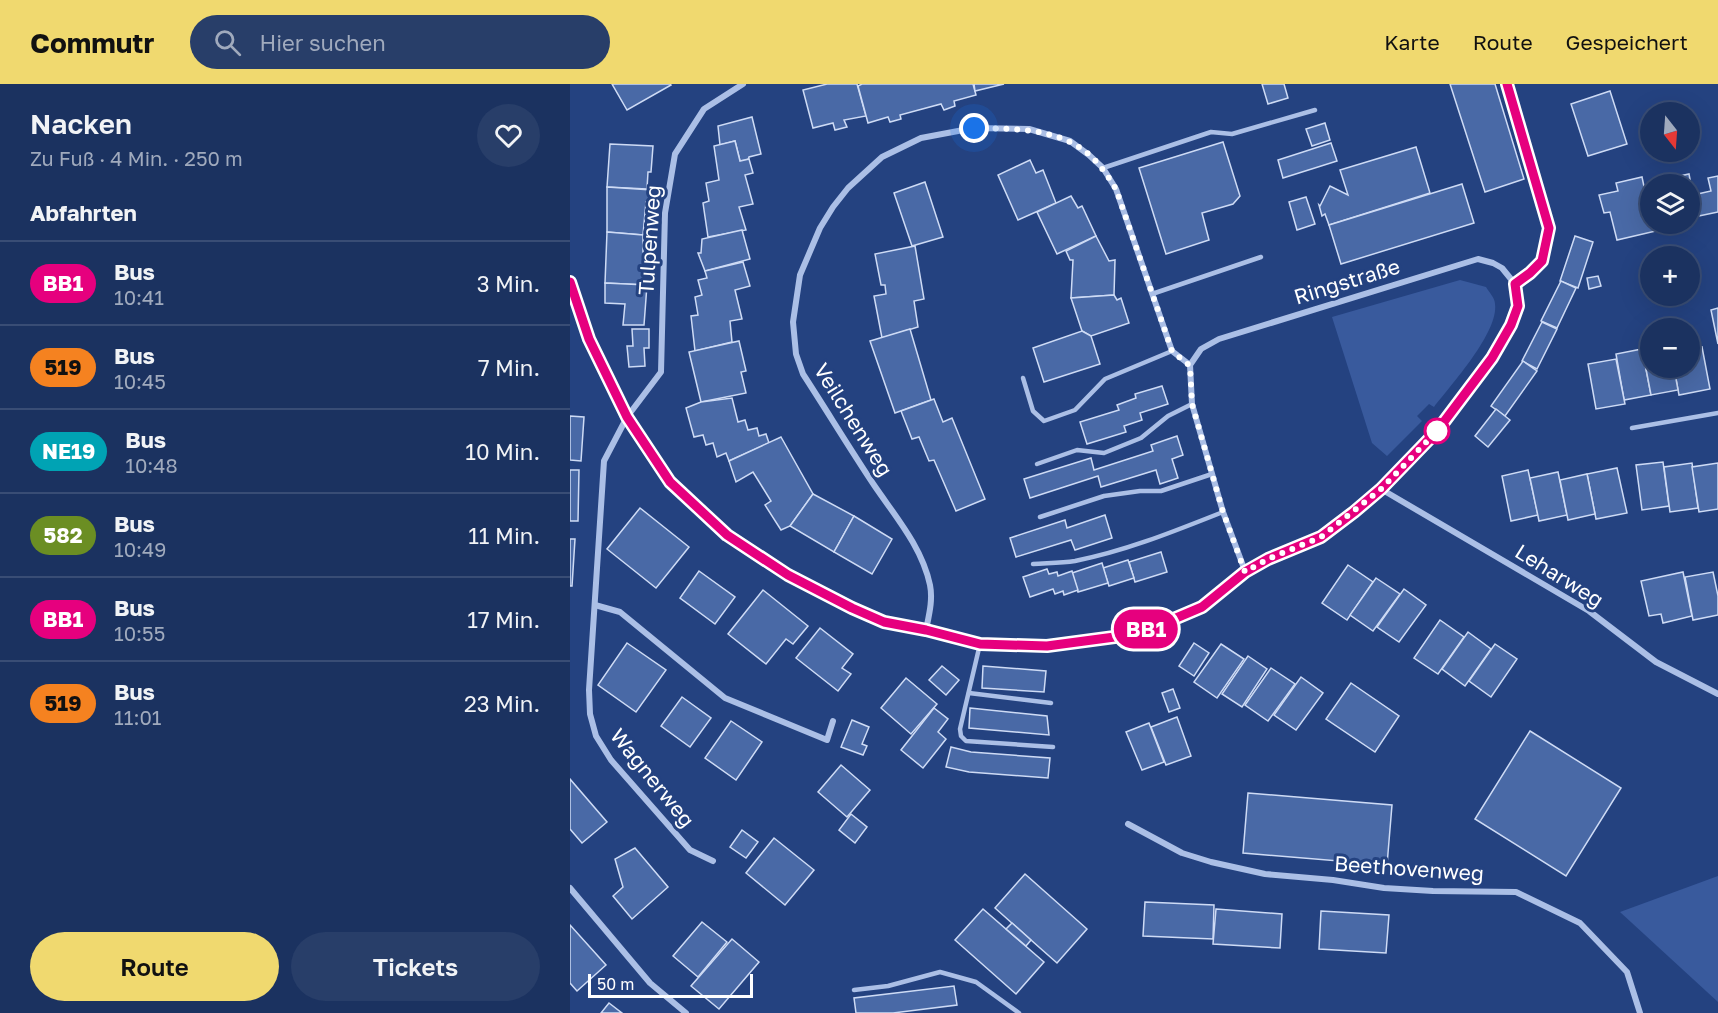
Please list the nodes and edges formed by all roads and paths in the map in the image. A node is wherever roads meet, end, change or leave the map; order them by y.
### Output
1 (743, 84) edge
2 (1507, 84) edge
3 (1315, 110) dead end
4 (1103, 168) junction
5 (1261, 257) dead end
6 (570, 282) edge
7 (1515, 284) junction
8 (1152, 294) junction
9 (1172, 351) junction
10 (1190, 366) junction
11 (1023, 378) dead end
12 (1192, 404) junction
13 (1718, 413) edge
14 (627, 417) junction
15 (1632, 428) dead end
16 (1037, 464) dead end
17 (1212, 474) junction
18 (1381, 489) junction
19 (1223, 512) junction
20 (1040, 517) dead end
21 (1033, 564) dead end
22 (1245, 572) junction
23 (595, 605) junction
24 (926, 630) junction
25 (980, 644) junction
26 (969, 693) junction
27 (1718, 694) edge
28 (1051, 703) dead end
29 (833, 721) dead end
30 (1053, 747) dead end
31 (1128, 824) dead end
32 (713, 861) dead end
33 (570, 888) edge
34 (854, 990) dead end
35 (686, 1013) edge
36 (1019, 1013) edge
37 (1640, 1013) edge

1 - 14 street, Tulpenweg
2 - 7 street
3 - 4 lane
4 - 8 street, Veilchenweg
4 - 24 street, Veilchenweg
5 - 8 lane
6 - 14 street
7 - 10 street, Ringstraße
7 - 18 street
8 - 9 street, Veilchenweg
9 - 10 street
9 - 11 lane
10 - 12 street
12 - 16 lane
12 - 17 street
13 - 15 lane
14 - 23 street, Wagnerweg
14 - 24 street
17 - 19 street
17 - 20 lane
18 - 22 street
18 - 27 street, Leharweg
19 - 21 lane
19 - 22 street
22 - 25 street
23 - 29 street
23 - 32 street, Wagnerweg
24 - 25 street
25 - 26 lane
26 - 28 lane
26 - 30 lane
31 - 37 street, Beethovenweg
33 - 35 street
34 - 36 lane

